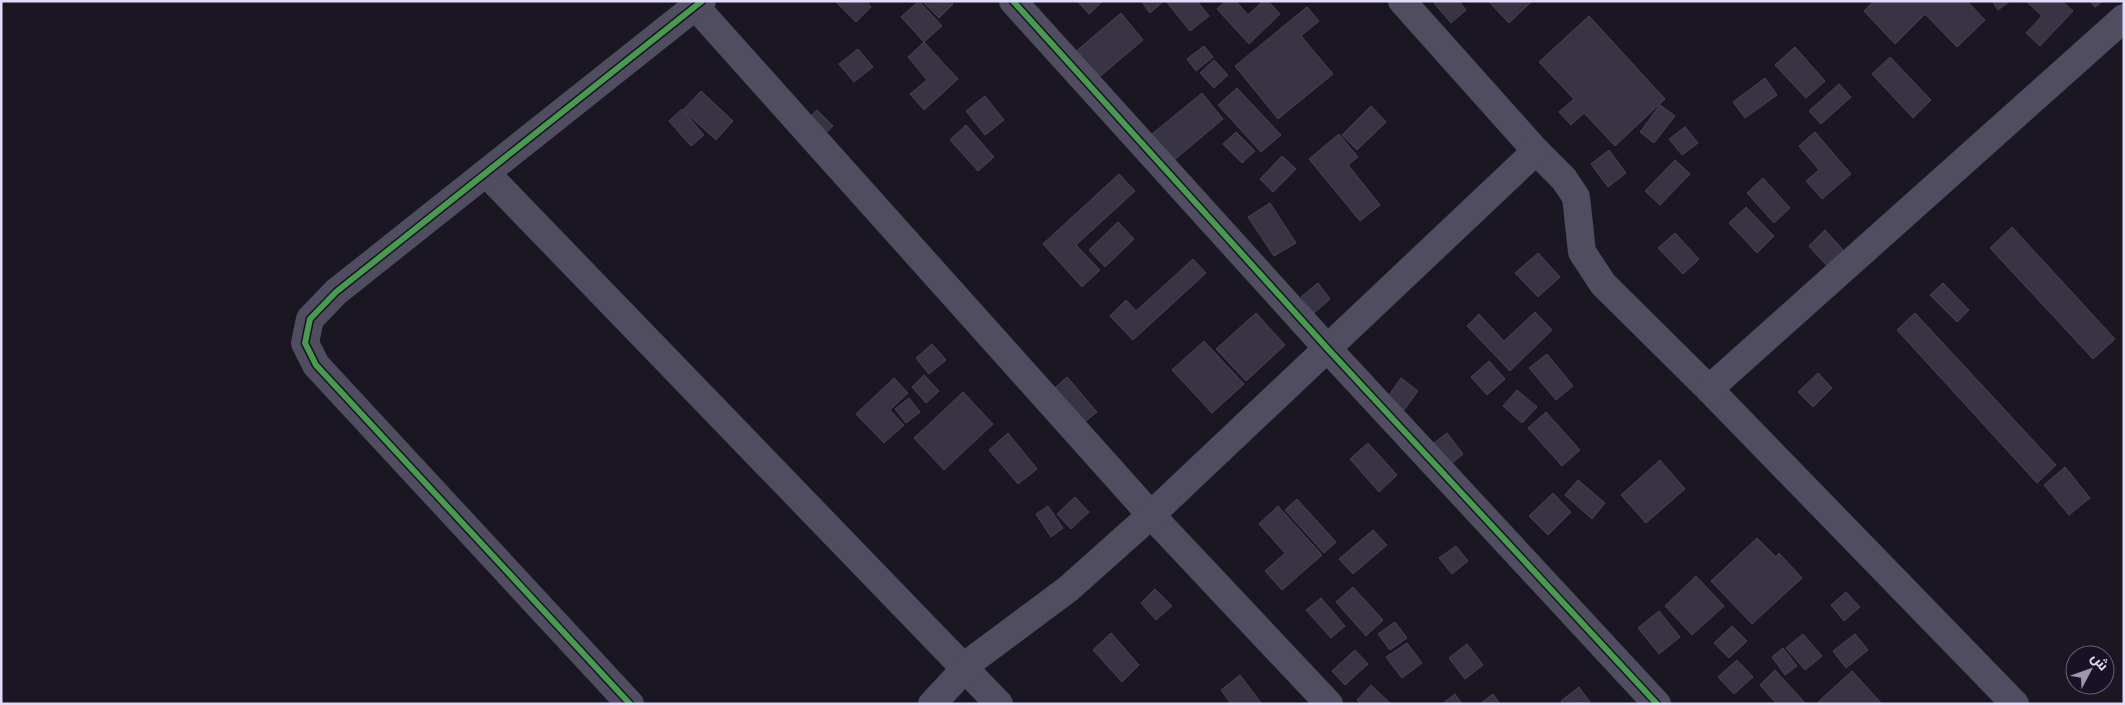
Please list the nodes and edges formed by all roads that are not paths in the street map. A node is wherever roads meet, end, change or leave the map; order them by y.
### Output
1 (1013, 1) edge
2 (1402, 1) edge
3 (698, 4) edge
4 (2124, 18) edge
5 (1536, 151) junction
6 (486, 173) junction
7 (1327, 348) junction
8 (1709, 389) junction
9 (1151, 515) junction
10 (964, 668) junction
11 (2005, 700) edge
12 (630, 704) edge
13 (932, 704) edge
14 (999, 704) edge
15 (1329, 704) edge
16 (1657, 704) edge

1 - 7 street
2 - 5 street
3 - 6 street
3 - 9 street
4 - 8 street
5 - 7 street
5 - 8 street
6 - 10 street
6 - 12 street
7 - 9 street
7 - 16 street
8 - 11 street
9 - 10 street
9 - 15 street
10 - 13 street
10 - 14 street

